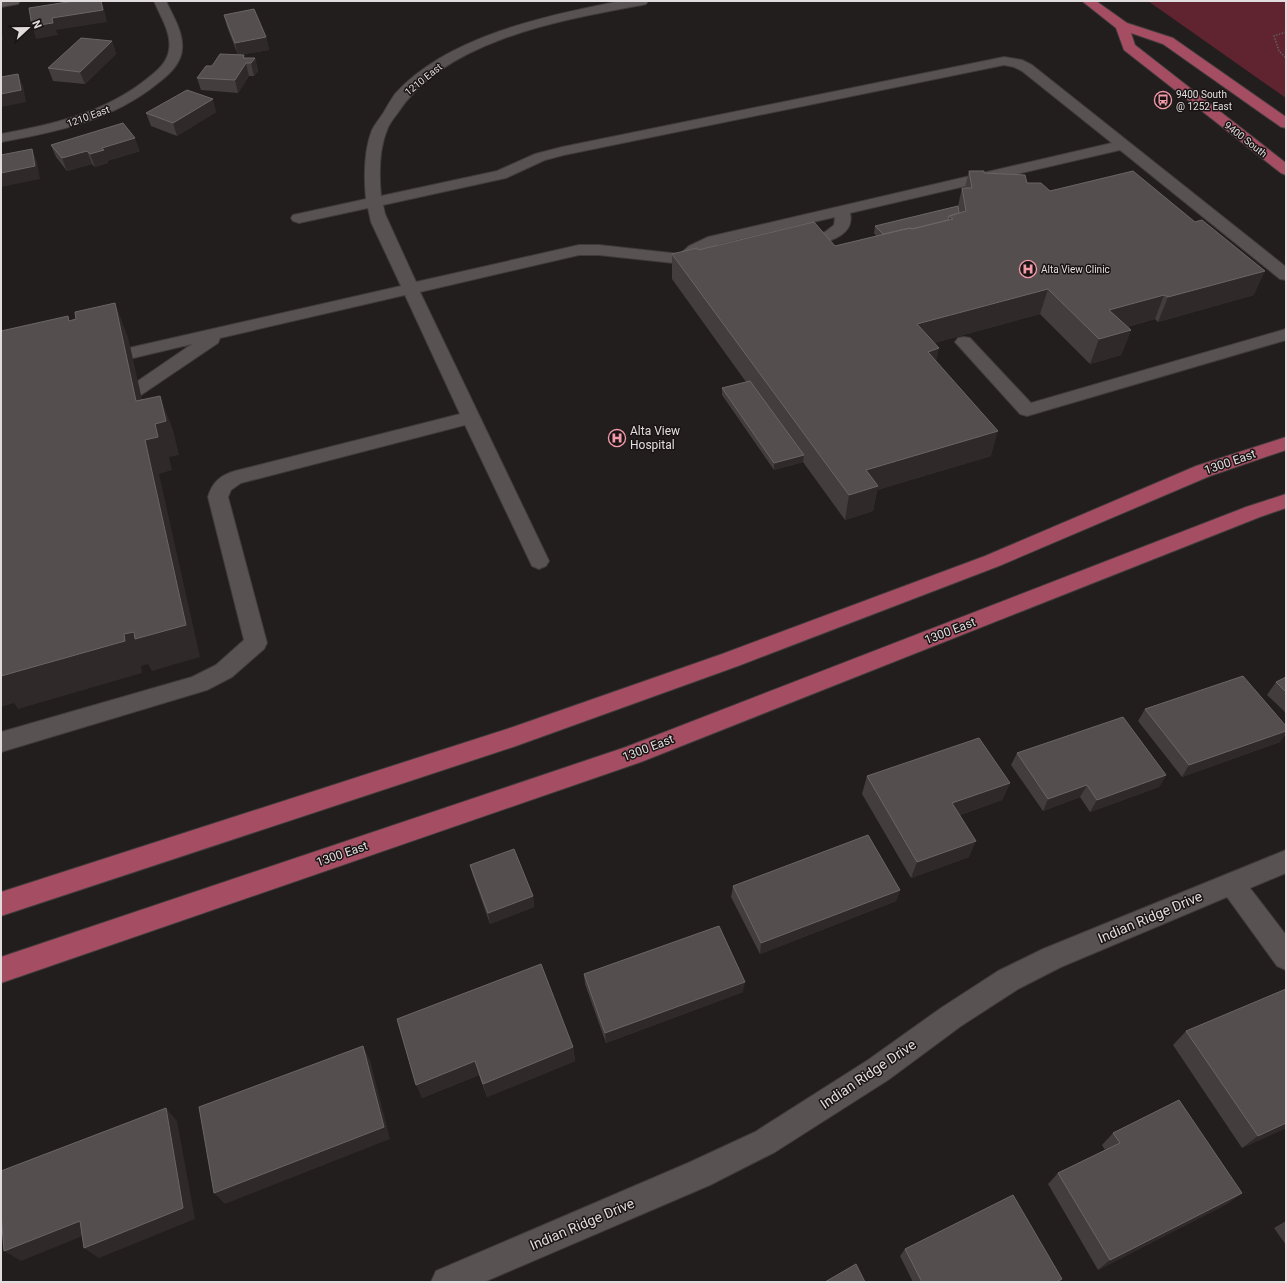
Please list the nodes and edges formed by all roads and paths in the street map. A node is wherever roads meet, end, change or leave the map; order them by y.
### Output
1 (14, 1) edge
2 (160, 1) edge
3 (642, 1) edge
4 (1088, 1) edge
5 (1, 3) edge
6 (1122, 26) junction
7 (1286, 32) edge
8 (1286, 58) edge
9 (1286, 124) edge
10 (1, 138) edge
11 (1123, 145) junction
12 (1286, 170) edge
13 (374, 202) junction
14 (842, 210) junction
15 (299, 218) dead end
16 (783, 248) edge
17 (684, 260) junction
18 (719, 261) edge
19 (1286, 275) edge
20 (410, 289) junction
21 (221, 332) junction
22 (1286, 334) edge
23 (964, 342) edge
24 (92, 362) edge
25 (99, 406) edge
26 (471, 417) junction
27 (1286, 443) edge
28 (1286, 502) edge
29 (540, 561) dead end
30 (1, 742) edge
31 (1286, 861) edge
32 (1232, 883) junction
33 (1, 904) edge
34 (1286, 957) edge
35 (1, 970) edge
36 (447, 1282) edge

1 - 5 street
2 - 10 street, 1210 East
3 - 13 street, 1210 East
4 - 6 main road
6 - 9 main road
6 - 12 main road, 9400 South
7 - 8 path
11 - 13 street
11 - 14 street
11 - 19 street
13 - 15 street
13 - 20 street, 1210 East
14 - 16 street
14 - 17 street
17 - 18 street
17 - 20 street
20 - 21 street
20 - 26 street, 1210 East
21 - 24 street
21 - 25 street
22 - 23 street
26 - 29 street, 1210 East
26 - 30 street
27 - 33 main road, 1300 East
28 - 35 main road, 1300 East
31 - 32 street, Indian Ridge Drive
32 - 34 street
32 - 36 street, Indian Ridge Drive

